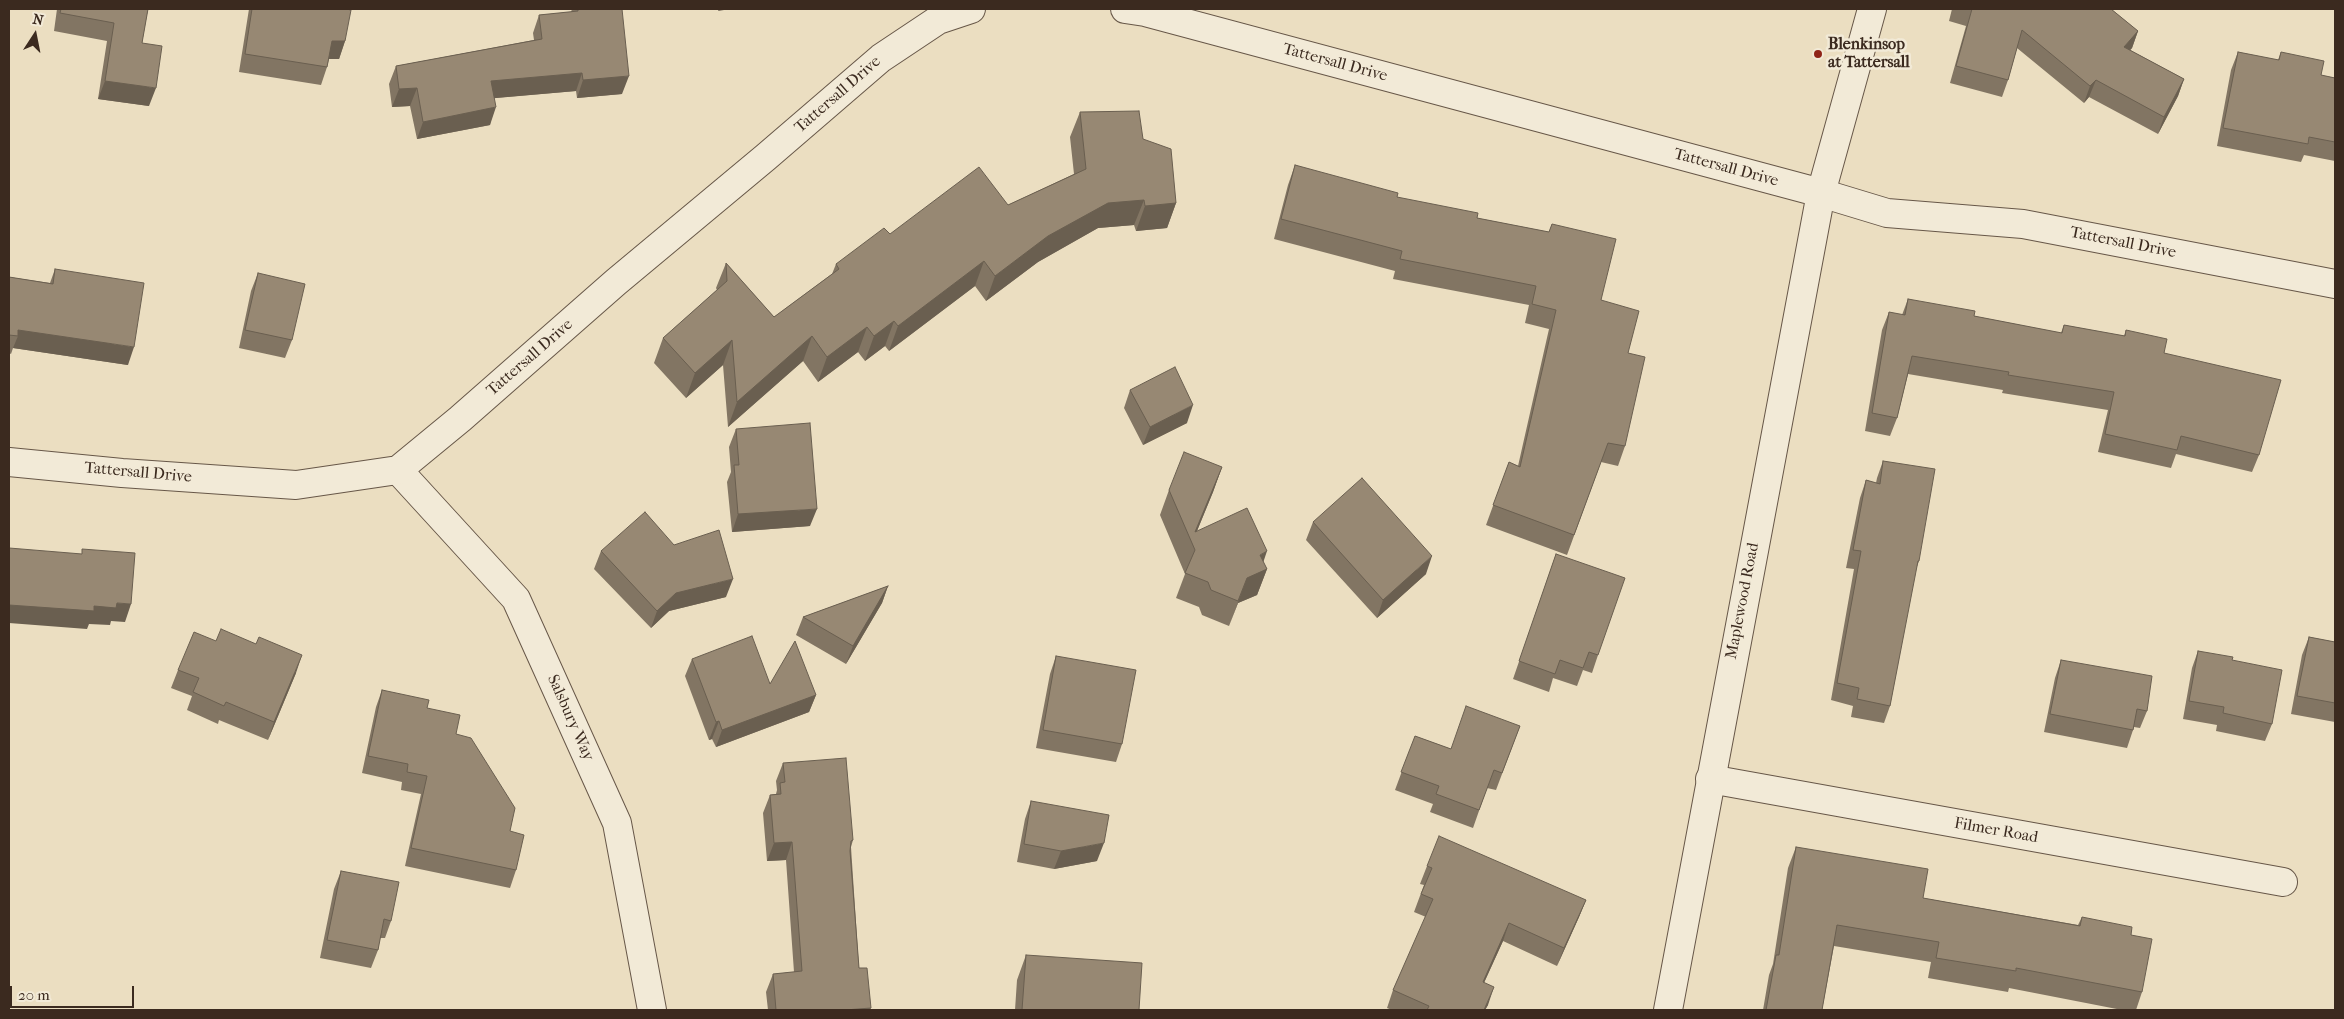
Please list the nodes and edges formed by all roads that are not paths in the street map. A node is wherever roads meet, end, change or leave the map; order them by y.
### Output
1 (971, 9) edge
2 (1126, 9) edge
3 (1872, 9) edge
4 (1821, 193) junction
5 (2335, 284) edge
6 (9, 462) edge
7 (398, 470) junction
8 (1710, 779) junction
9 (2283, 882) dead end
10 (652, 1010) edge
11 (1668, 1010) edge

1 - 7 street, Tattersall Drive
2 - 4 street, Tattersall Drive
3 - 4 street, Maplewood Road
4 - 5 street, Tattersall Drive
4 - 8 street, Maplewood Road
6 - 7 street, Tattersall Drive
7 - 10 street, Salsbury Way
8 - 9 street, Filmer Road
8 - 11 street, Maplewood Road

